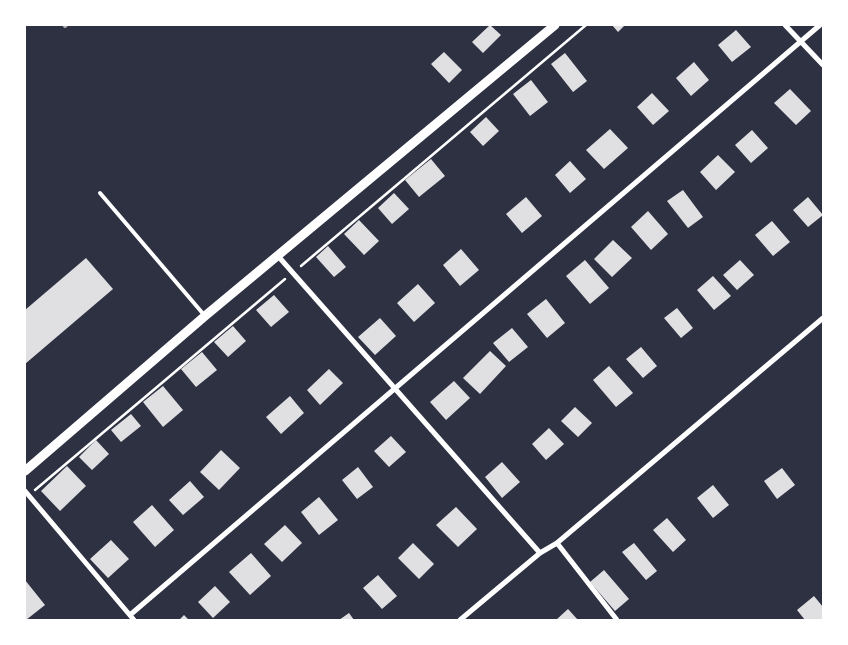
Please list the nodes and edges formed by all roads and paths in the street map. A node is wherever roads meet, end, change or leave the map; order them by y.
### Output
1 (555, 25) edge
2 (586, 25) edge
3 (785, 25) edge
4 (820, 25) edge
5 (800, 42) junction
6 (823, 65) edge
7 (100, 194) dead end
8 (278, 256) junction
9 (293, 273) junction
10 (205, 316) junction
11 (823, 318) edge
12 (395, 388) junction
13 (26, 469) edge
14 (27, 493) edge
15 (557, 542) junction
16 (540, 553) junction
17 (130, 615) junction
18 (134, 620) edge
19 (460, 620) edge
20 (617, 620) edge

1 - 8 street
2 - 9 path
3 - 5 street
4 - 5 street
5 - 6 street
5 - 12 street
7 - 10 lane
8 - 9 street
8 - 10 street
9 - 12 street
9 - 14 path
10 - 13 street
11 - 15 street
12 - 16 street
12 - 17 street
14 - 17 street
15 - 16 street
15 - 20 street
16 - 19 street
17 - 18 street

